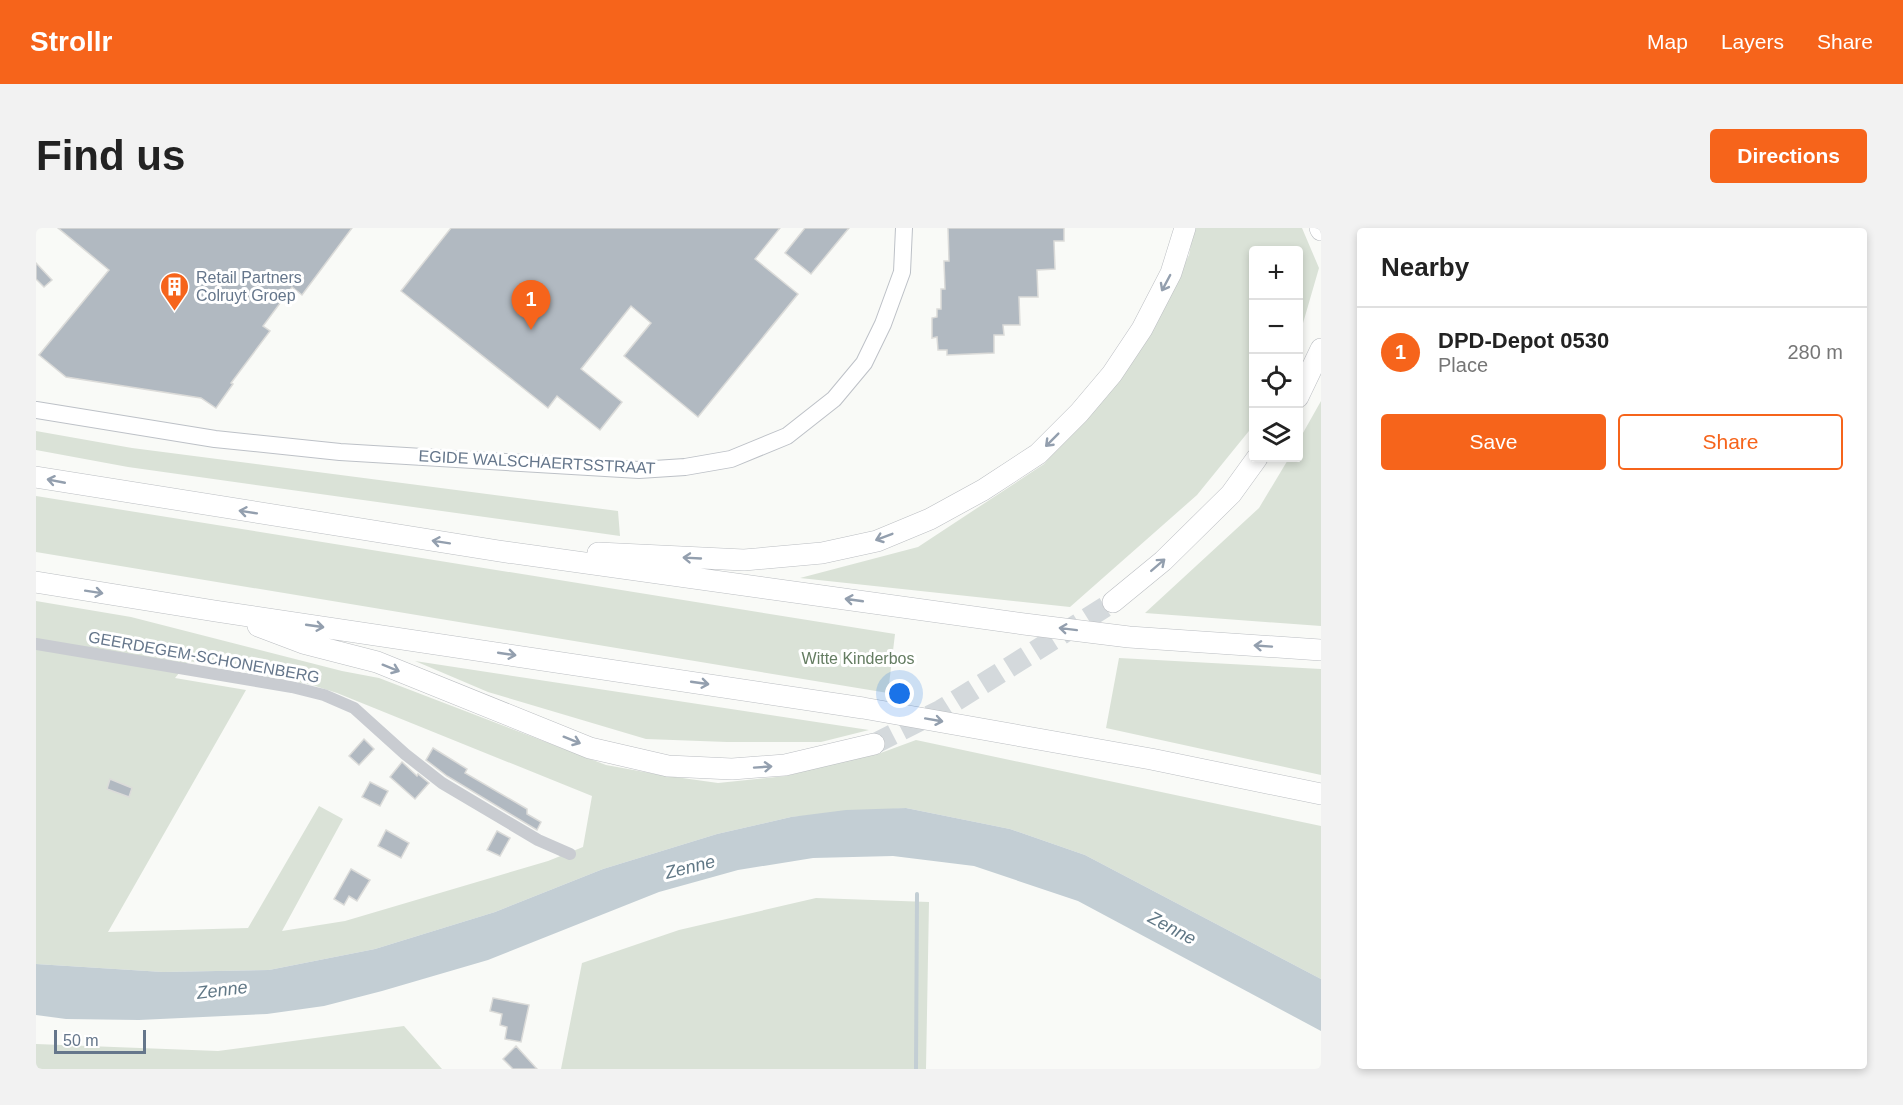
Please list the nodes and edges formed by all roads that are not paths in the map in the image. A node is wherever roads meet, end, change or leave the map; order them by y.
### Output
1 (904, 228) edge
2 (1185, 228) edge
3 (1321, 349) edge
4 (1303, 388) edge
5 (36, 410) edge
6 (1254, 462) edge
7 (36, 477) edge
8 (499, 551) junction
9 (36, 582) edge
10 (1113, 602) tunnel mouth
11 (215, 611) junction
12 (36, 644) edge
13 (1321, 650) edge
14 (874, 744) tunnel mouth
15 (1321, 794) edge
16 (570, 854) dead end

1 - 5 main road, EGIDE WALSCHAERTSSTRAAT
2 -> 8 highway
3 - 4 highway
10 -> 6 highway
8 -> 7 highway
13 -> 8 highway
9 -> 11 highway
11 -> 14 highway
11 -> 15 highway
12 - 16 street, GEERDEGEM-SCHONENBERG

